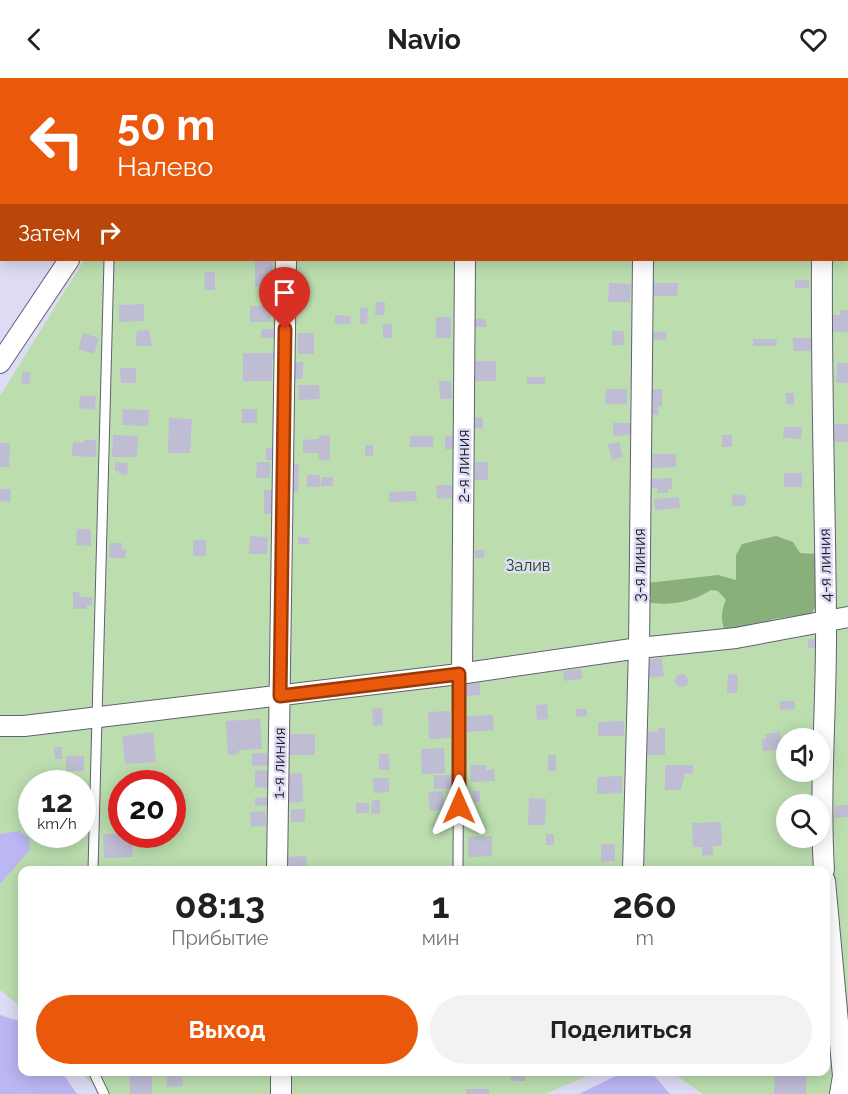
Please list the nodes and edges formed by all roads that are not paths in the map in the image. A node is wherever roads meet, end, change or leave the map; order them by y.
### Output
1 (68, 261) edge
2 (109, 261) edge
3 (286, 261) edge
4 (465, 261) edge
5 (643, 261) edge
6 (822, 261) edge
7 (0, 363) edge
8 (848, 617) edge
9 (826, 622) junction
10 (639, 648) junction
11 (460, 674) junction
12 (280, 696) junction
13 (96, 717) junction
14 (0, 726) edge
15 (93, 866) edge
16 (277, 866) edge
17 (458, 866) edge
18 (633, 866) edge
19 (824, 866) edge
20 (830, 935) edge
21 (95, 1076) edge
22 (281, 1076) edge
23 (104, 1094) edge
24 (281, 1094) edge
25 (840, 1094) edge

1 - 7 street
2 - 13 lane
3 - 12 street, 1-я линия
4 - 11 street, 2-я линия
5 - 10 street, 3-я линия
6 - 9 street, 4-я линия
8 - 9 street
9 - 10 street
9 - 19 street, 4-я линия
10 - 11 street
10 - 18 street, 3-я линия
11 - 12 street
11 - 17 lane
12 - 13 street
12 - 16 street, 1-я линия
13 - 14 street
13 - 15 lane
20 - 25 street
21 - 23 lane
22 - 24 street

